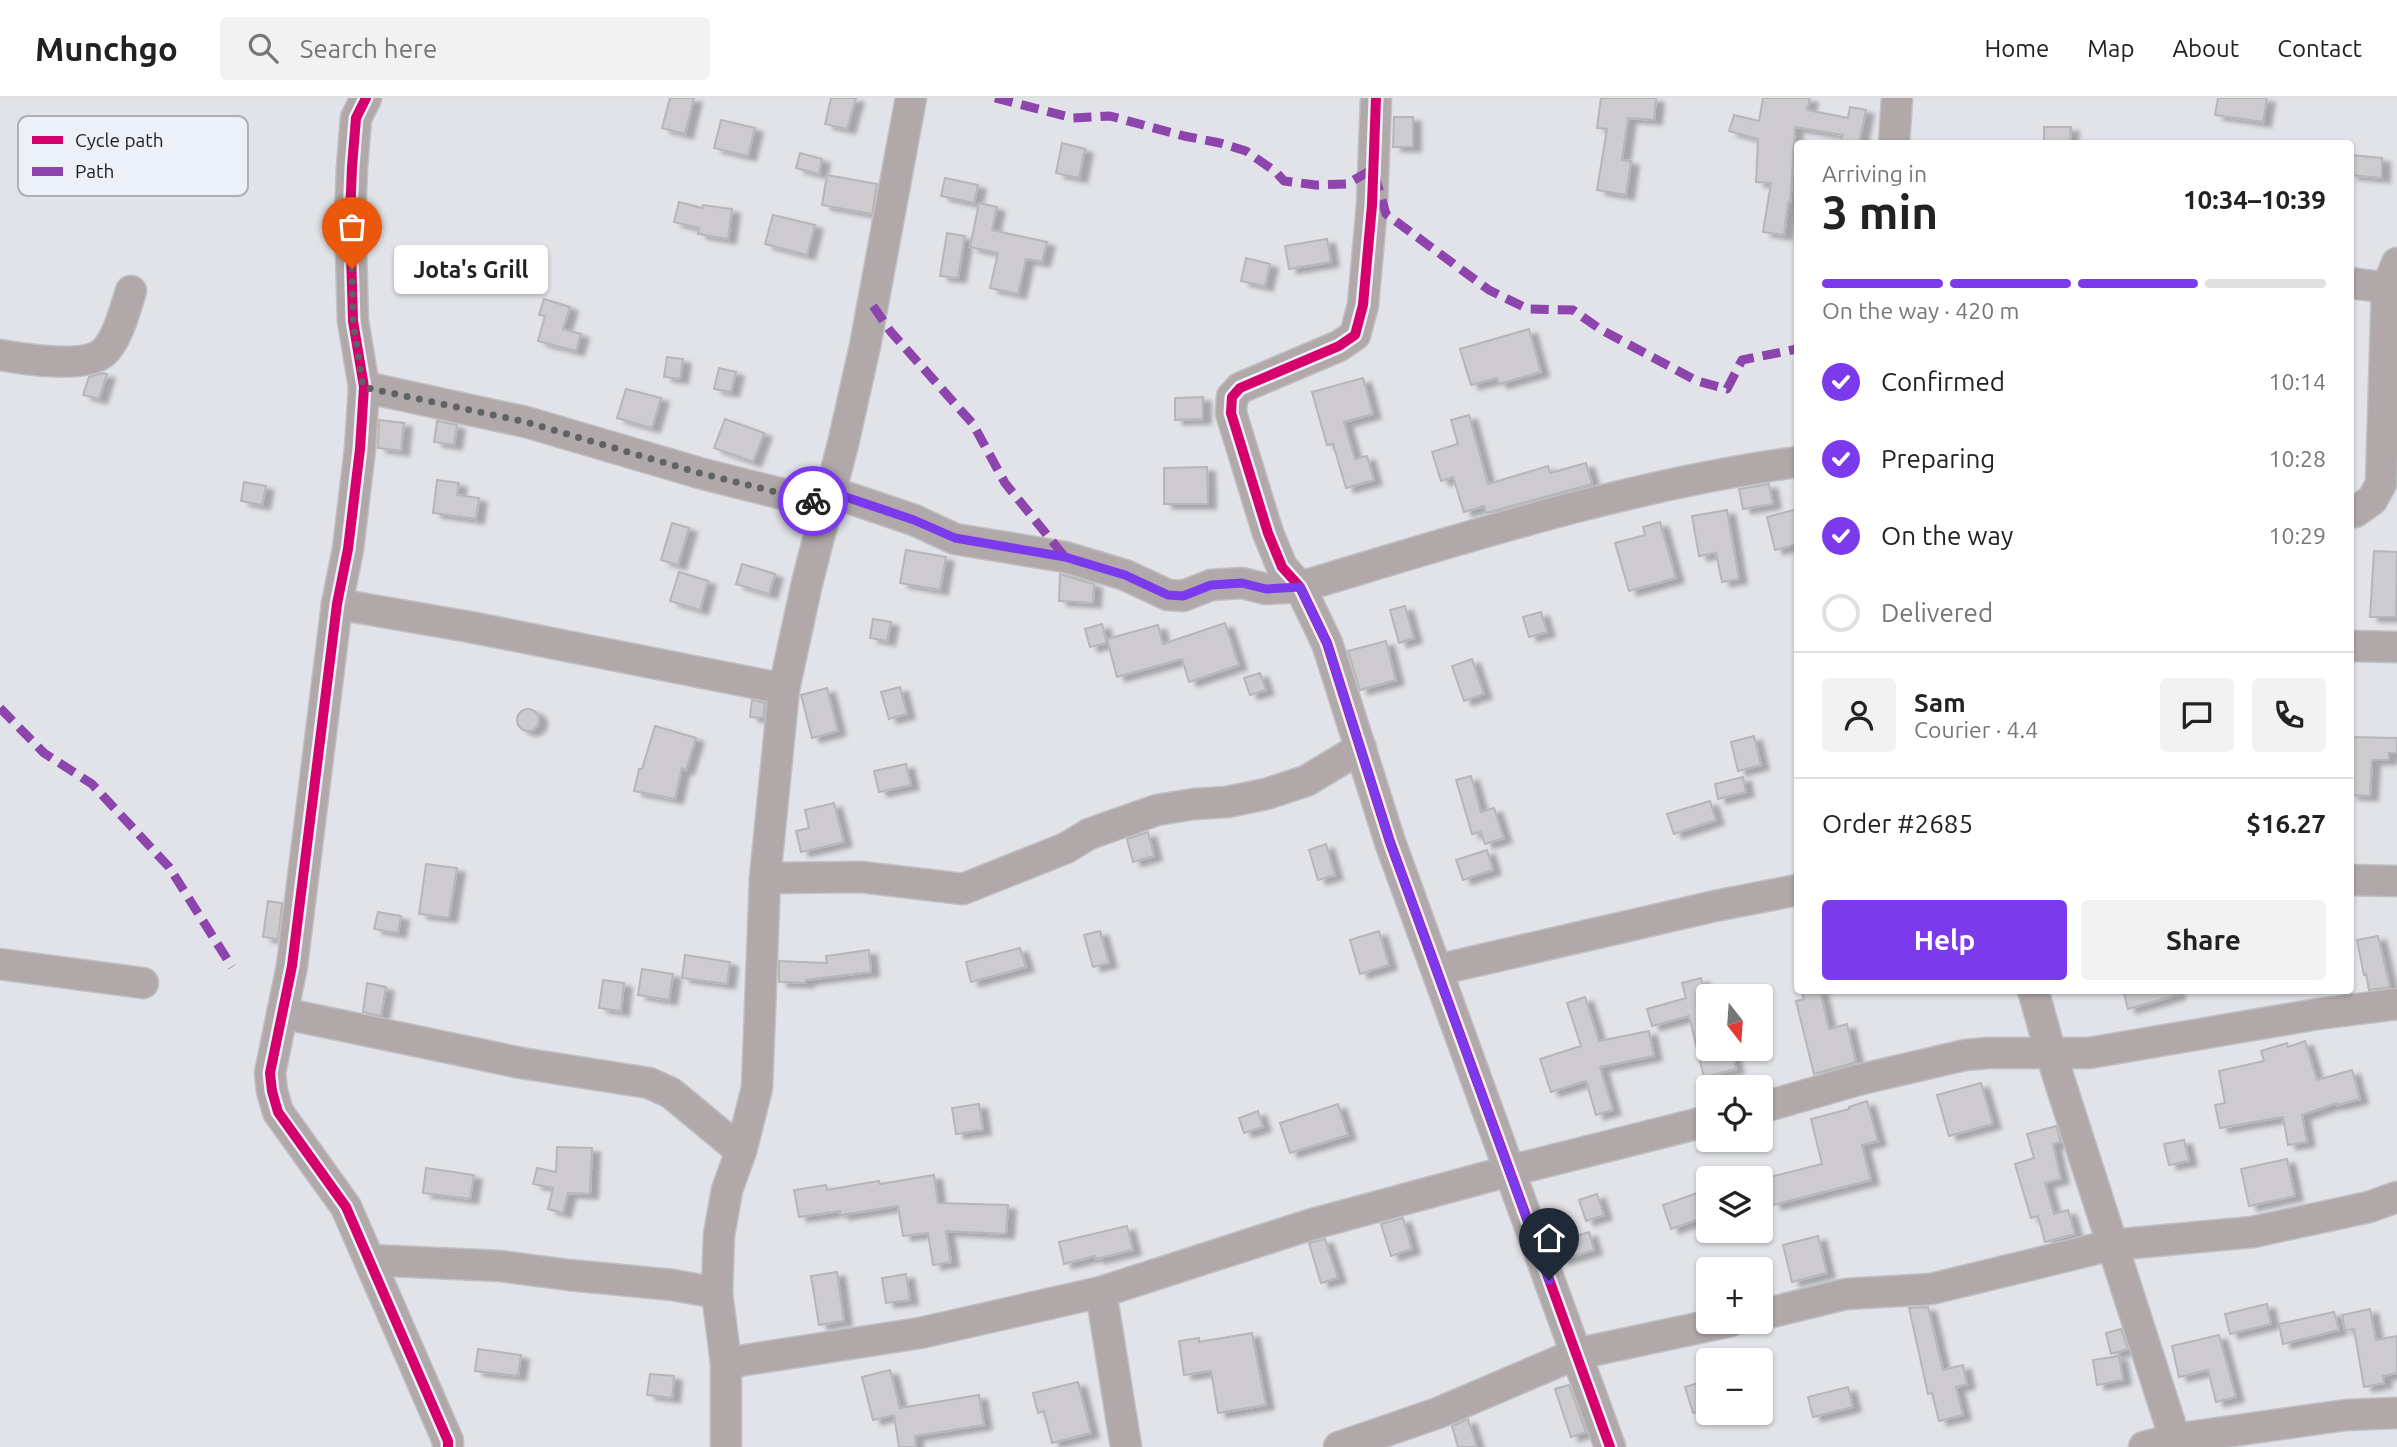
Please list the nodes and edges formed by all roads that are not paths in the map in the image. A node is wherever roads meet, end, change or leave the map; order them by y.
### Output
1 (366, 98) edge
2 (911, 98) edge
3 (1376, 98) edge
4 (1897, 98) edge
5 (1894, 140) edge
6 (2394, 280) edge
7 (2354, 283) edge
8 (131, 291) dead end
9 (0, 355) edge
10 (363, 387) junction
11 (1794, 462) edge
12 (829, 498) junction
13 (2354, 512) edge
14 (1300, 587) junction
15 (337, 604) junction
16 (2354, 646) edge
17 (2397, 647) edge
18 (784, 689) junction
19 (1361, 748) junction
20 (765, 878) junction
21 (2354, 880) edge
22 (2397, 881) edge
23 (1794, 891) edge
24 (0, 964) edge
25 (1437, 970) junction
26 (143, 983) dead end
27 (2034, 994) edge
28 (2397, 1004) edge
29 (282, 1013) junction
30 (2051, 1054) junction
31 (1773, 1104) edge
32 (1696, 1124) edge
33 (741, 1151) junction
34 (1509, 1171) junction
35 (2397, 1197) edge
36 (2112, 1245) junction
37 (370, 1260) junction
38 (1101, 1292) junction
39 (717, 1293) junction
40 (1773, 1312) edge
41 (1696, 1328) edge
42 (1576, 1354) junction
43 (726, 1363) junction
44 (2397, 1413) edge
45 (2175, 1439) junction
46 (448, 1447) edge
47 (726, 1447) edge
48 (1126, 1447) edge
49 (1339, 1447) edge
50 (1610, 1447) edge
51 (2144, 1447) edge

1 - 10 street
2 - 12 street
3 - 14 street
4 - 5 street
6 - 7 street
6 - 13 street
8 - 9 street
10 - 12 street
10 - 15 street
11 - 14 street
12 - 14 street
12 - 18 street
14 - 19 street
15 - 18 street
15 - 29 street
16 - 17 street
18 - 20 street
19 - 20 street
19 - 25 street
20 - 33 street
21 - 22 street
23 - 25 street
24 - 26 street
25 - 34 street
27 - 30 street
28 - 30 street
29 - 33 street
29 - 37 street
30 - 31 street
30 - 36 street
32 - 34 street
33 - 39 street
34 - 38 street
34 - 42 street
35 - 36 street
36 - 40 street
36 - 45 street
37 - 39 street
37 - 46 street
38 - 43 street
38 - 48 street
39 - 43 street
41 - 42 street
42 - 49 street
42 - 50 street
43 - 47 street
44 - 45 street
45 - 51 street

